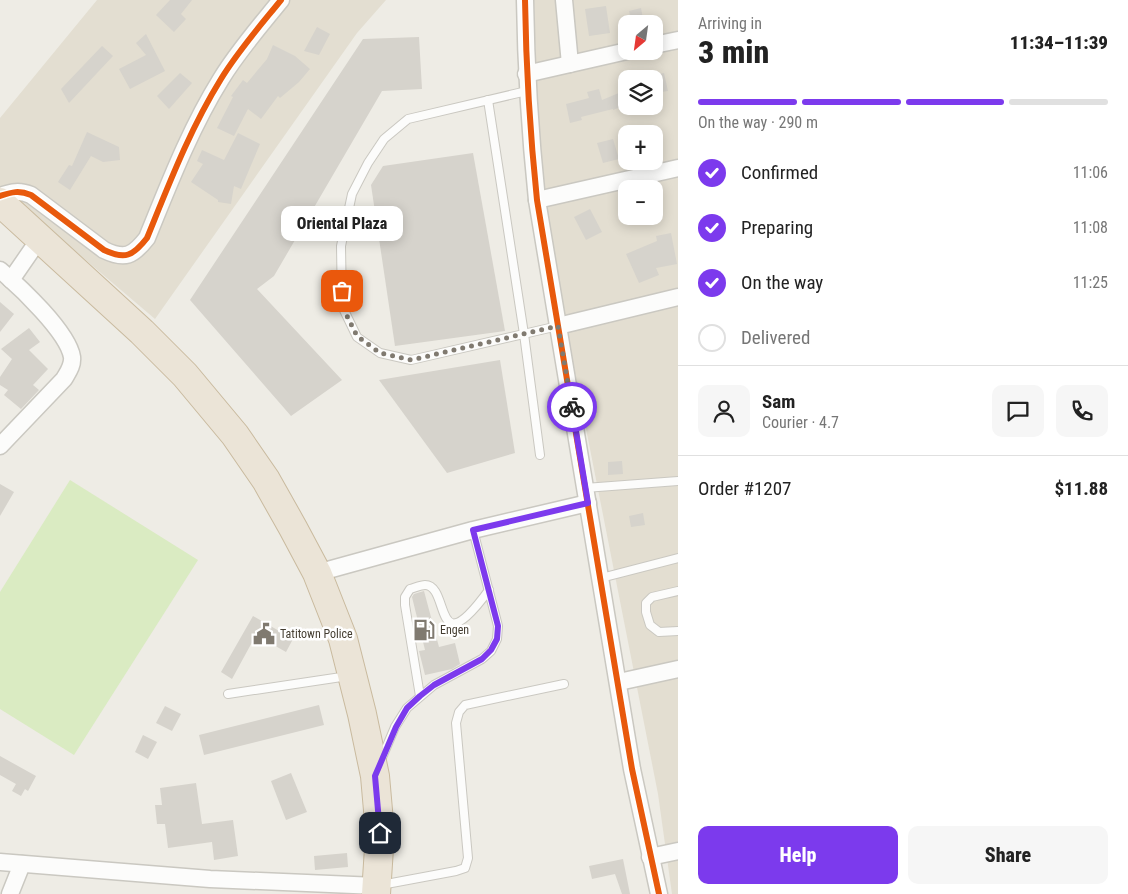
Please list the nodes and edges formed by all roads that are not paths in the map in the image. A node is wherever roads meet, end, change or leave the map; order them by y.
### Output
1 (281, 0) edge
2 (525, 0) edge
3 (564, 0) edge
4 (678, 40) edge
5 (663, 43) edge
6 (618, 53) edge
7 (570, 64) junction
8 (526, 74) junction
9 (527, 91) junction
10 (488, 100) junction
11 (678, 168) edge
12 (0, 196) edge
13 (538, 200) junction
14 (0, 202) edge
15 (40, 238) junction
16 (6, 275) edge
17 (678, 297) edge
18 (558, 326) junction
19 (524, 334) junction
20 (2, 440) edge
21 (540, 456) dead end
22 (678, 481) edge
23 (586, 496) junction
24 (473, 530) junction
25 (678, 558) edge
26 (317, 573) junction
27 (601, 578) junction
28 (489, 590) junction
29 (678, 591) edge
30 (678, 630) edge
31 (678, 669) edge
32 (352, 675) junction
33 (619, 682) junction
34 (564, 684) dead end
35 (228, 694) dead end
36 (420, 696) junction
37 (375, 776) junction
38 (678, 851) edge
39 (650, 857) junction
40 (0, 862) edge
41 (22, 864) junction
42 (210, 887) edge
43 (377, 890) edge
44 (10, 894) edge
45 (659, 894) edge

1 - 12 street
2 - 8 street
3 - 7 street
4 - 5 street
6 - 7 street
7 - 8 street
8 - 9 street
9 - 10 lane
9 - 13 street
10 - 19 lane
10 - 19 lane
11 - 13 street
13 - 18 street
14 - 15 highway
15 - 16 street
15 - 26 highway
16 - 20 street
17 - 18 street
18 - 19 lane
18 - 23 street
19 - 21 lane
22 - 23 lane
23 - 24 street
23 - 27 street
24 - 26 street
24 - 28 lane
25 - 27 lane
26 - 32 highway
27 - 33 street
28 - 36 lane
28 - 36 lane
29 - 30 lane
31 - 33 street
32 - 35 lane
32 - 37 highway
33 - 39 street
34 - 43 lane
36 - 37 lane
37 - 43 highway
38 - 39 street
39 - 45 street
40 - 41 street
41 - 42 street
41 - 44 street
42 - 43 street

